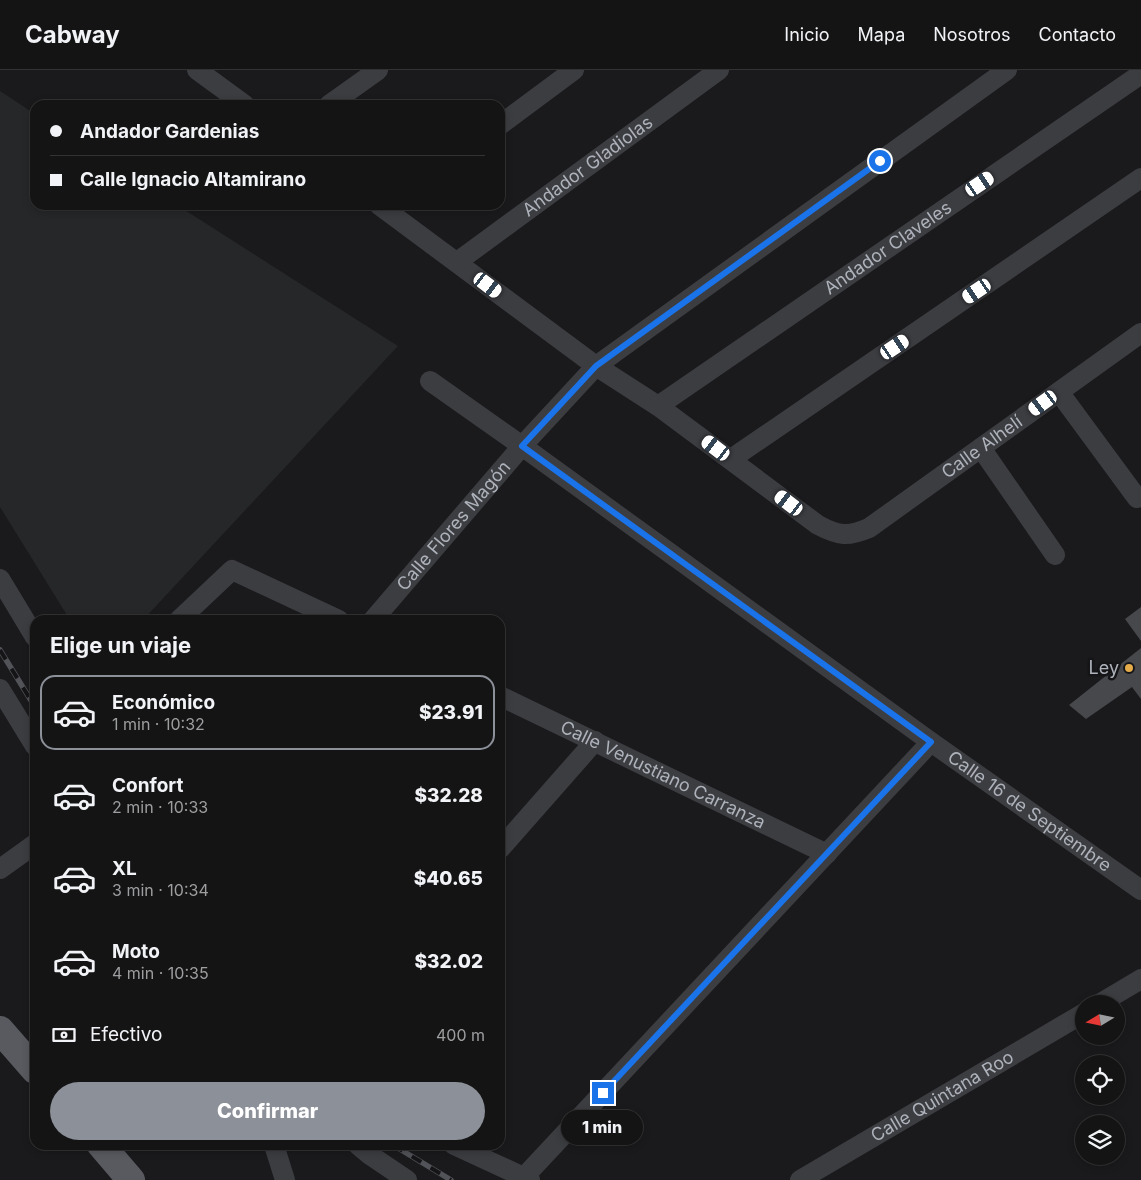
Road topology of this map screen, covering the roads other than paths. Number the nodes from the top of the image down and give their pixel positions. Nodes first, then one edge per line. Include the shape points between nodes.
1 (197, 70) edge
2 (378, 70) edge
3 (574, 70) edge
4 (718, 70) edge
5 (1007, 70) edge
6 (1141, 74) edge
7 (238, 100) edge
8 (336, 100) edge
9 (505, 121) edge
10 (1141, 178) edge
11 (390, 210) edge
12 (456, 262) junction
13 (1141, 332) edge
14 (596, 366) junction
15 (430, 381) dead end
16 (1059, 392) junction
17 (658, 406) junction
18 (522, 446) junction
19 (981, 448) junction
20 (730, 459) junction
21 (1137, 498) dead end
22 (1055, 555) dead end
23 (0, 579) edge
24 (184, 615) edge
25 (328, 615) edge
26 (377, 615) edge
27 (30, 629) edge
28 (0, 689) edge
29 (505, 698) edge
30 (30, 738) edge
31 (595, 741) junction
32 (931, 742) junction
33 (505, 843) edge
34 (30, 848) edge
35 (826, 854) junction
36 (0, 869) edge
37 (1141, 890) edge
38 (1141, 979) edge
39 (1114, 995) edge
40 (1075, 1017) edge
41 (0, 1030) edge
42 (30, 1064) edge
43 (105, 1150) edge
44 (276, 1150) edge
45 (363, 1150) edge
46 (465, 1150) edge
47 (527, 1179) edge
48 (131, 1180) edge
49 (285, 1180) edge
50 (407, 1180) edge
51 (800, 1180) edge

1 - 7 street
2 - 8 street
3 - 9 street
4 - 12 street, Andador Gladiolas
5 - 14 street, Calle Flores Magón
6 - 17 street, Andador Claveles
10 - 20 street
11 - 12 street
12 - 14 street
13 - 16 street, Calle Alhelí
14 - 17 street
14 - 18 street, Calle Flores Magón
15 - 18 street, Calle 16 de Septiembre
16 - 19 street, Calle Alhelí
16 - 21 street
17 - 20 street
18 - 26 street, Calle Flores Magón
18 - 32 street, Calle 16 de Septiembre
19 - 20 street, Calle Alhelí via 869,528 844,536 818,525
19 - 22 street
23 - 27 street
24 - 25 street via 232,570
28 - 30 street
29 - 31 street, Calle Venustiano Carranza
31 - 33 street
31 - 35 street, Calle Venustiano Carranza
32 - 35 street
32 - 37 street, Calle 16 de Septiembre
34 - 36 street
35 - 47 street
38 - 39 street
40 - 51 street, Calle Quintana Roo
41 - 42 main road
43 - 48 main road
44 - 49 street
45 - 50 street
46 - 47 street

